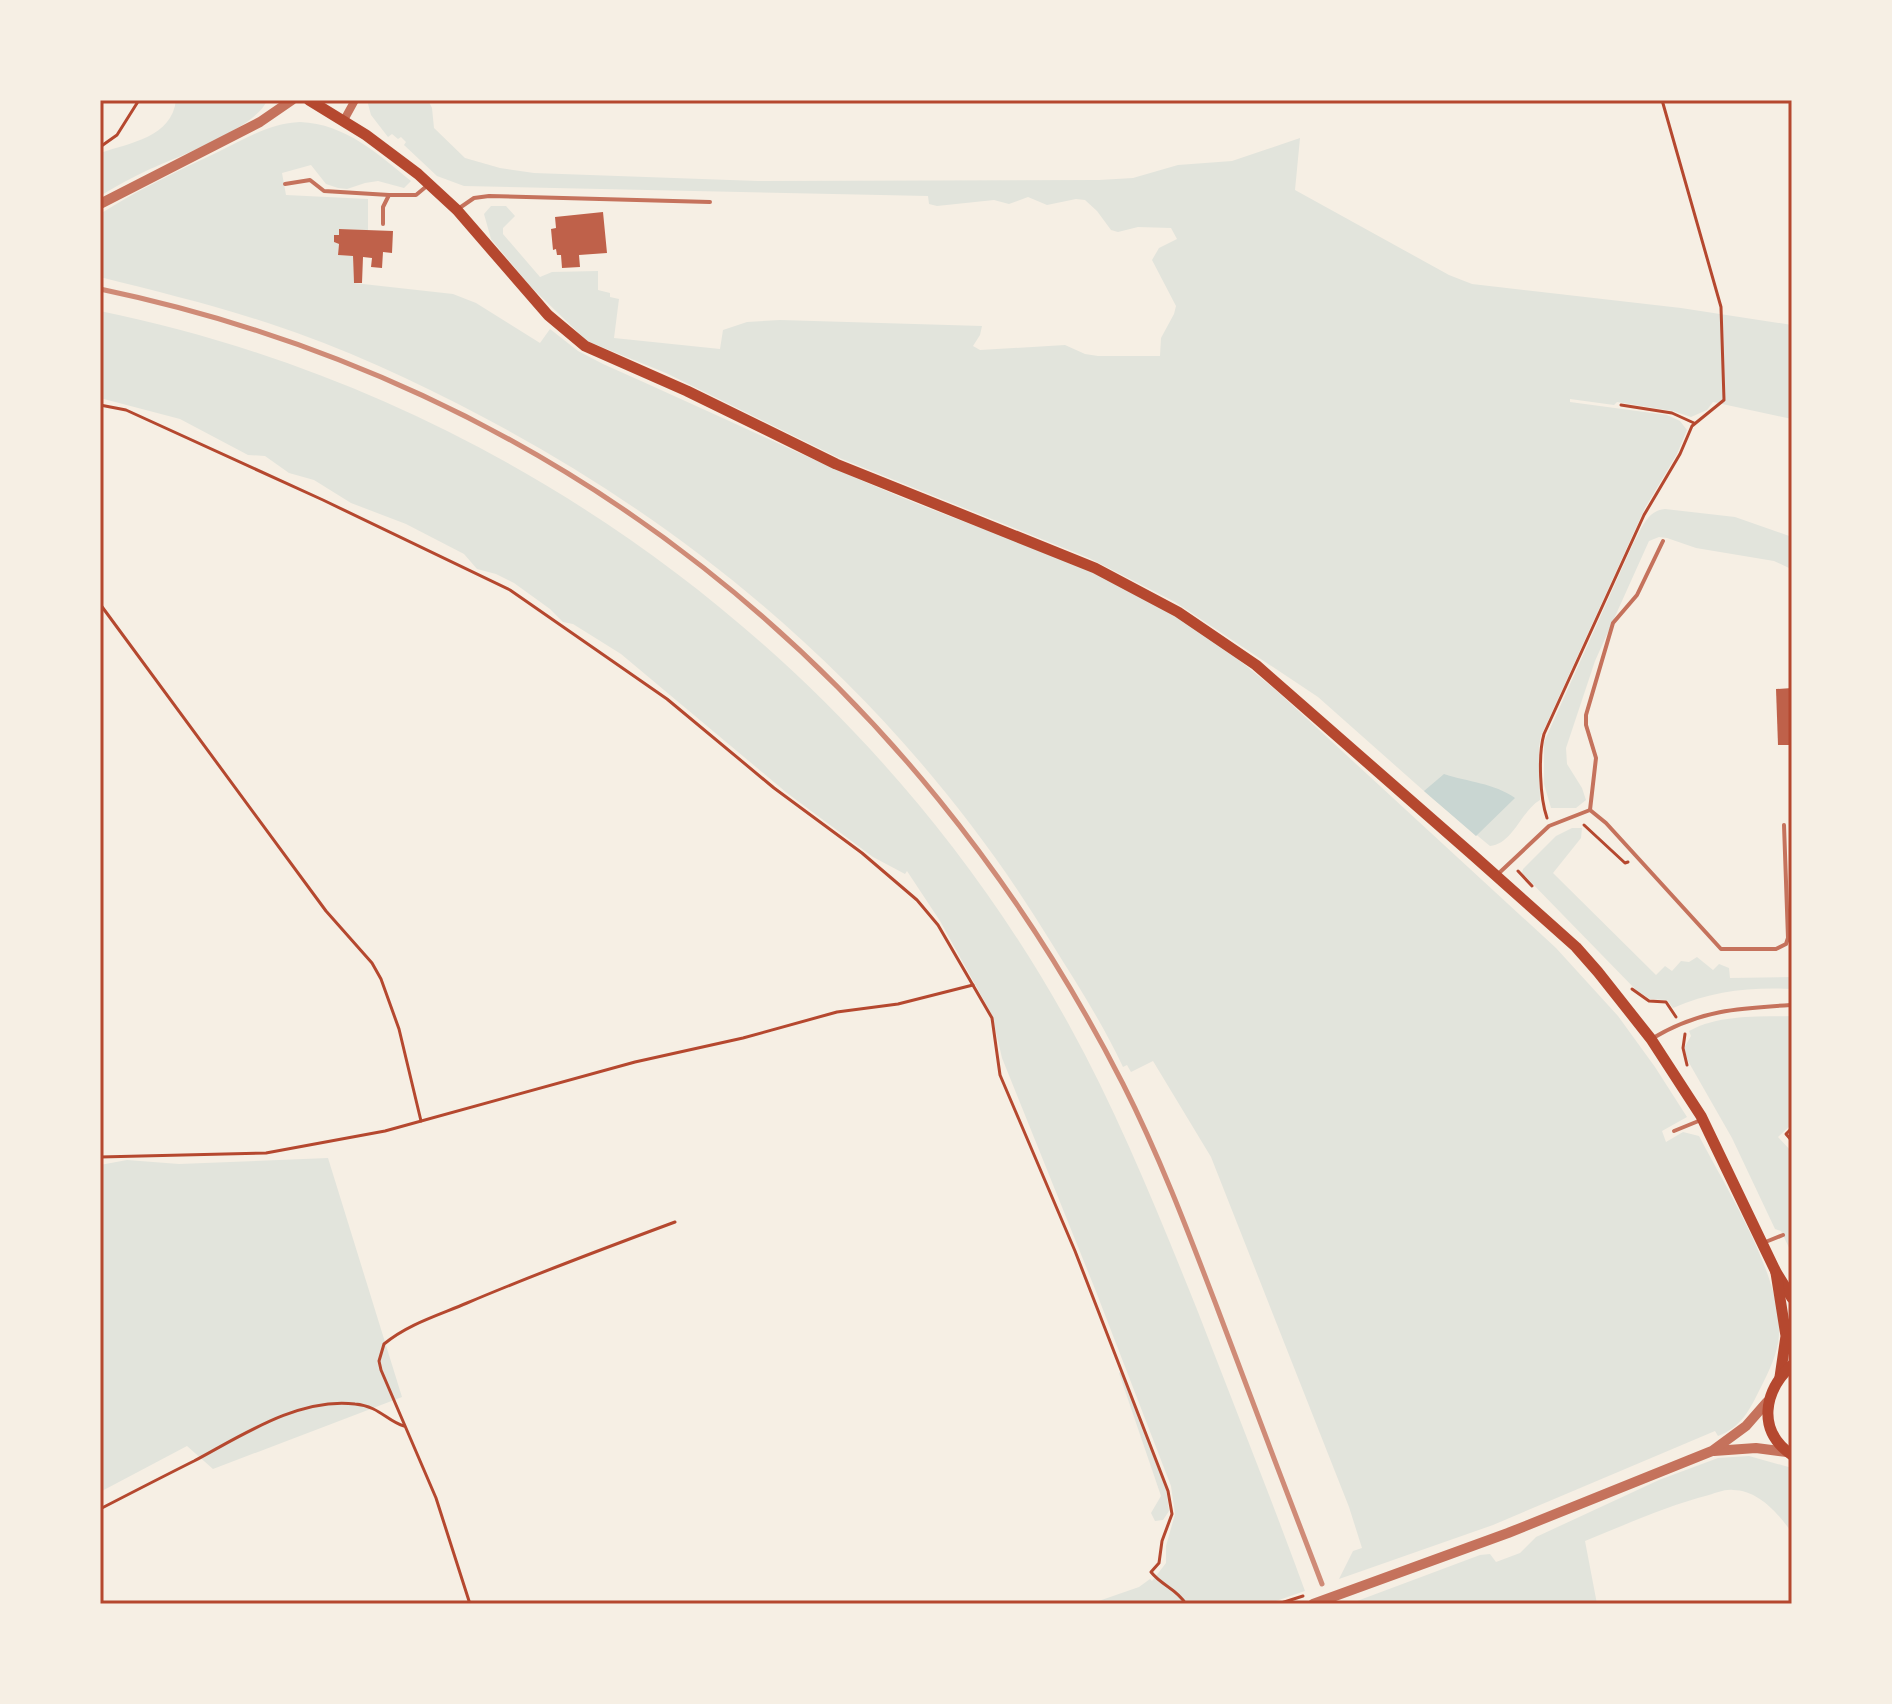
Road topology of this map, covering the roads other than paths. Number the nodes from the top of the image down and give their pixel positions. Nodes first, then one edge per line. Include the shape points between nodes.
1 (292, 100) edge
2 (309, 100) edge
3 (355, 100) edge
4 (344, 120) junction
5 (285, 184) dead end
6 (429, 184) junction
7 (389, 195) junction
8 (710, 202) dead end
9 (100, 204) edge
10 (457, 210) junction
11 (383, 224) dead end
12 (1663, 541) dead end
13 (1590, 810) junction
14 (1784, 825) dead end
15 (1496, 875) junction
16 (1789, 945) edge
17 (1792, 1005) edge
18 (1651, 1039) junction
19 (1703, 1119) junction
20 (1674, 1131) dead end
21 (1783, 1235) dead end
22 (1763, 1243) junction
23 (1776, 1272) junction
24 (1792, 1298) edge
25 (1792, 1365) edge
26 (1780, 1377) junction
27 (1767, 1402) junction
28 (1712, 1451) junction
29 (1789, 1453) edge
30 (1313, 1604) edge

1 - 9 street via 260,122
2 - 4 main road
3 - 4 street
4 - 6 main road
5 - 7 lane via 310,180 324,191
6 - 7 lane via 415,195
6 - 10 main road
7 - 11 lane
8 - 10 lane via 489,196 474,198
10 - 15 main road via 508,271 589,349 836,464 1095,568 1178,612 1256,665
12 - 13 lane via 1637,595 1613,623 1586,715 1596,758
13 - 15 lane via 1551,824
13 - 16 lane via 1721,949
14 - 16 lane
15 - 18 main road via 1576,947
17 - 18 lane via 1720,1011 1679,1023
18 - 19 main road
19 - 20 lane
19 - 22 main road
21 - 22 lane
22 - 23 main road
23 - 24 main road
23 - 26 main road via 1786,1336
25 - 26 main road
26 - 27 main road
27 - 28 street via 1750,1423
27 - 29 main road via 1774,1434
28 - 29 street via 1756,1448
28 - 30 street

